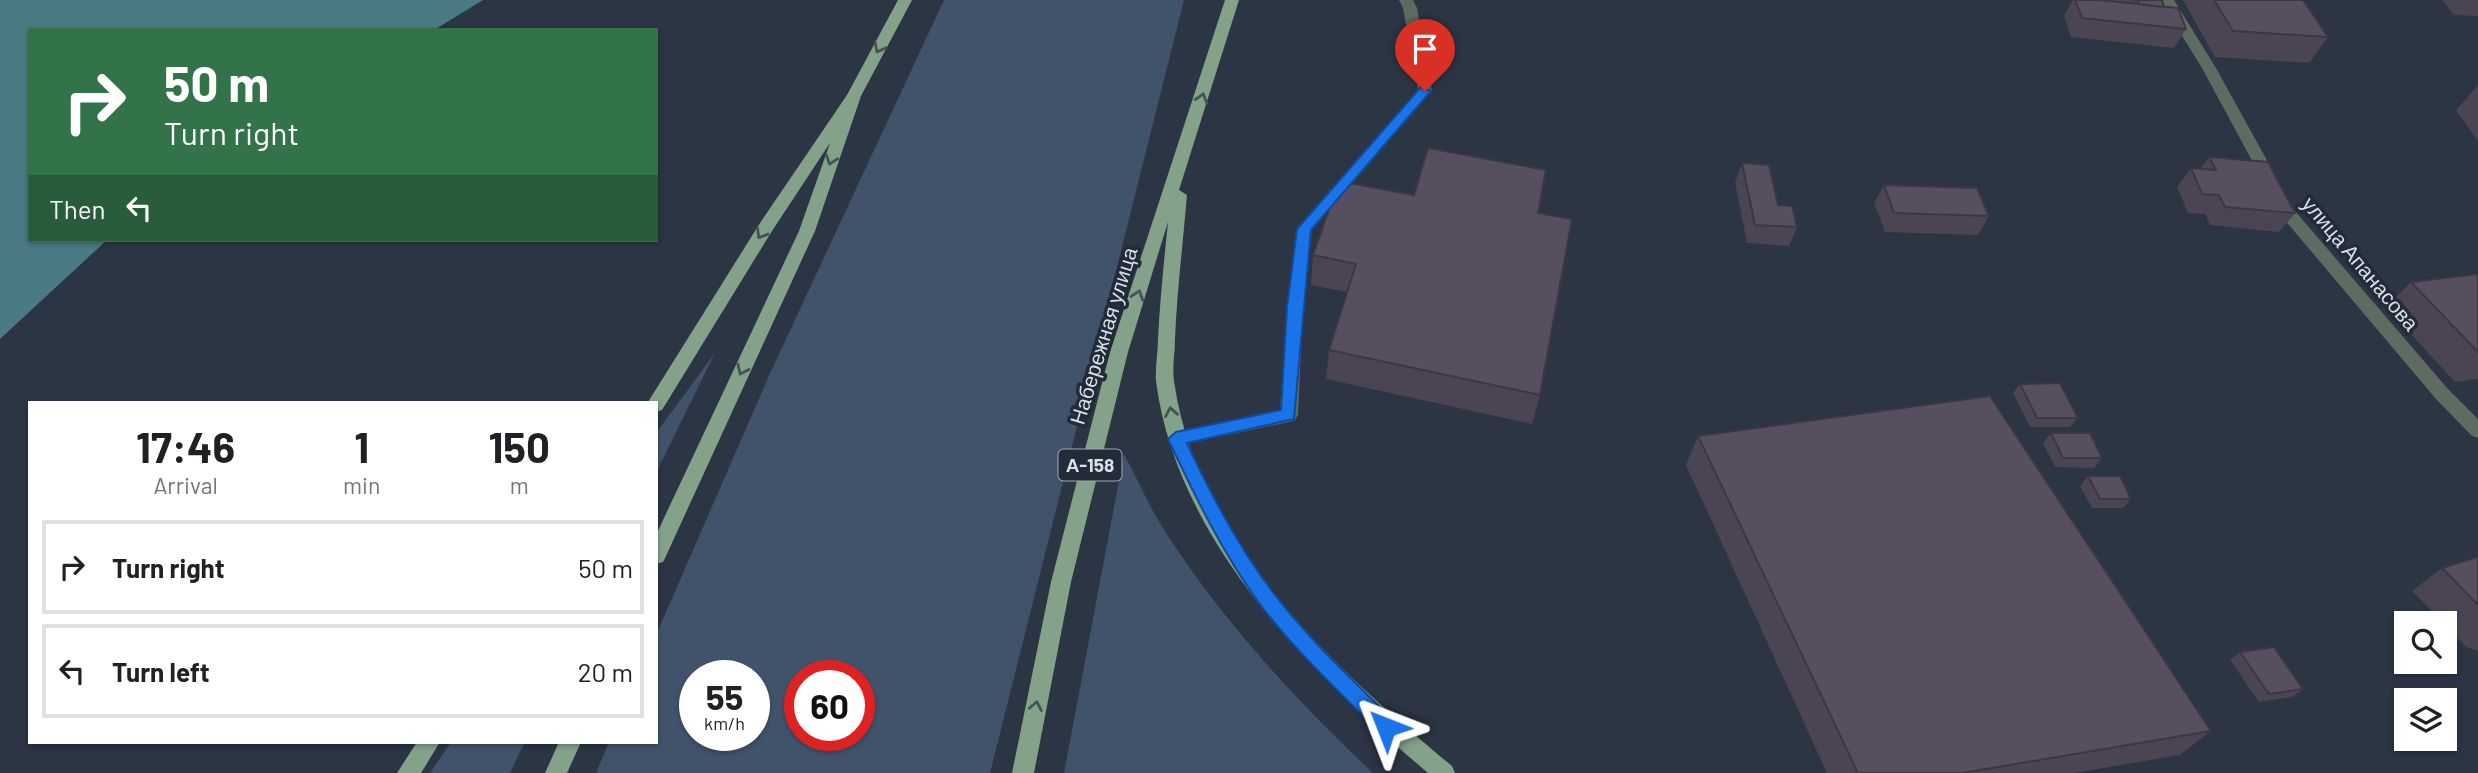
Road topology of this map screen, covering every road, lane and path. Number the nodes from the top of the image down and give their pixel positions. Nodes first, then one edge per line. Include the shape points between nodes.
1 (905, 0) edge
2 (1219, 0) edge
3 (1232, 0) edge
4 (1406, 0) edge
5 (2167, 0) edge
6 (1224, 27) junction
7 (854, 96) junction
8 (1182, 164) junction
9 (658, 402) edge
10 (2478, 431) edge
11 (1176, 439) junction
12 (658, 552) edge
13 (428, 744) edge
14 (569, 744) edge
15 (408, 773) edge
16 (556, 773) edge
17 (1023, 773) edge
18 (1444, 773) edge

1 -> 7 main road
2 - 6 main road
3 - 6 main road, Набережная улица / А-158
4 - 11 street via 1425,91 1304,229 1289,415
5 - 10 street, улица Апанасова via 2289,215
8 -> 6 main road, Набережная улица / А-158
7 -> 9 main road
7 -> 12 main road via 807,230
11 -> 8 main road via 1165,379
17 -> 8 main road, Набережная улица / А-158 via 1061,582 1115,365
11 - 18 main road via 1214,517 1266,598 1386,727
13 - 15 main road
14 - 16 main road

